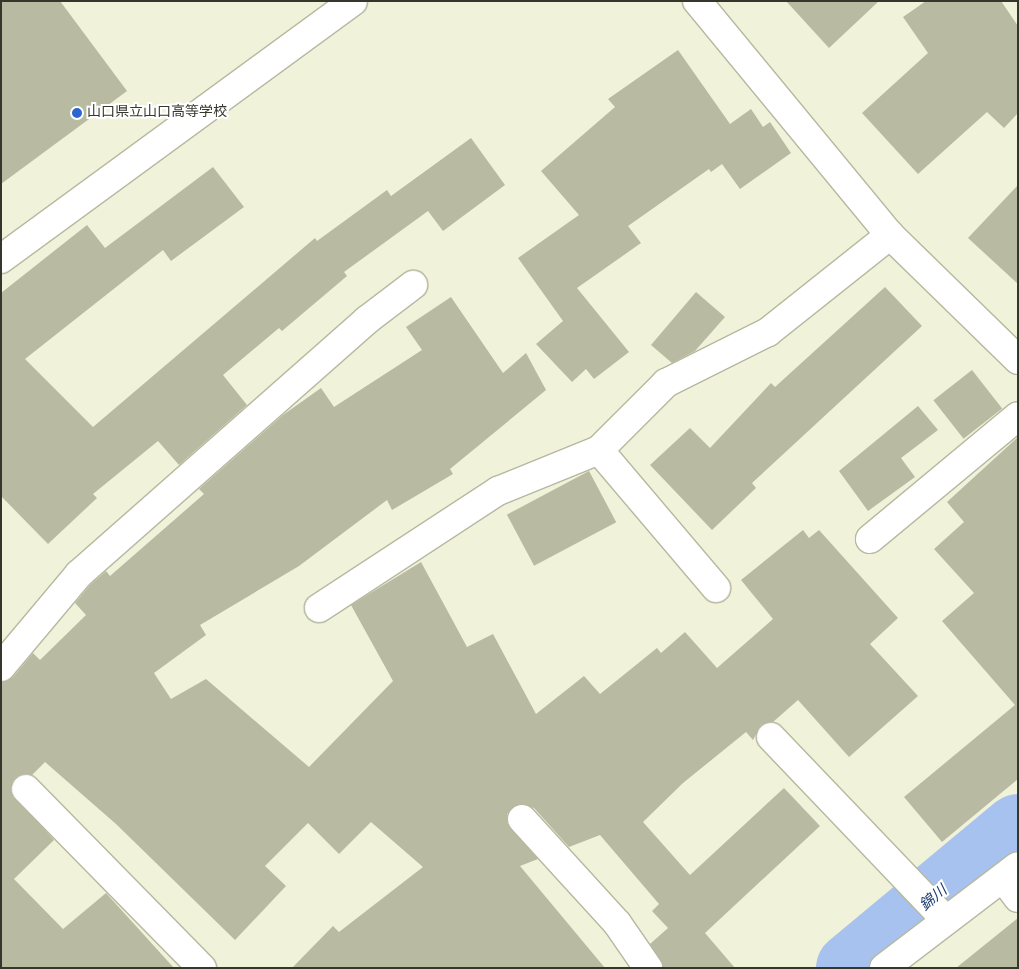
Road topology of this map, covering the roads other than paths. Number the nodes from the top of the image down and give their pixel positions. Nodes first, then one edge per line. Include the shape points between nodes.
1 (353, 1) edge
2 (697, 1) edge
3 (890, 235) junction
4 (1, 259) edge
5 (413, 285) dead end
6 (1018, 360) edge
7 (1018, 416) edge
8 (599, 450) junction
9 (870, 539) dead end
10 (716, 588) dead end
11 (320, 608) dead end
12 (1, 668) edge
13 (771, 737) dead end
14 (26, 789) dead end
15 (522, 818) dead end
16 (1013, 881) edge
17 (946, 920) junction
18 (202, 968) edge
19 (648, 968) edge
20 (884, 968) edge

1 - 4 street
2 - 3 street
3 - 6 street
3 - 8 street via 768,332 666,383
5 - 12 street via 367,320 79,574
7 - 9 street
8 - 10 street
8 - 11 street via 498,491
13 - 17 street
14 - 18 street
15 - 19 street via 616,923
16 - 17 street
17 - 20 street

